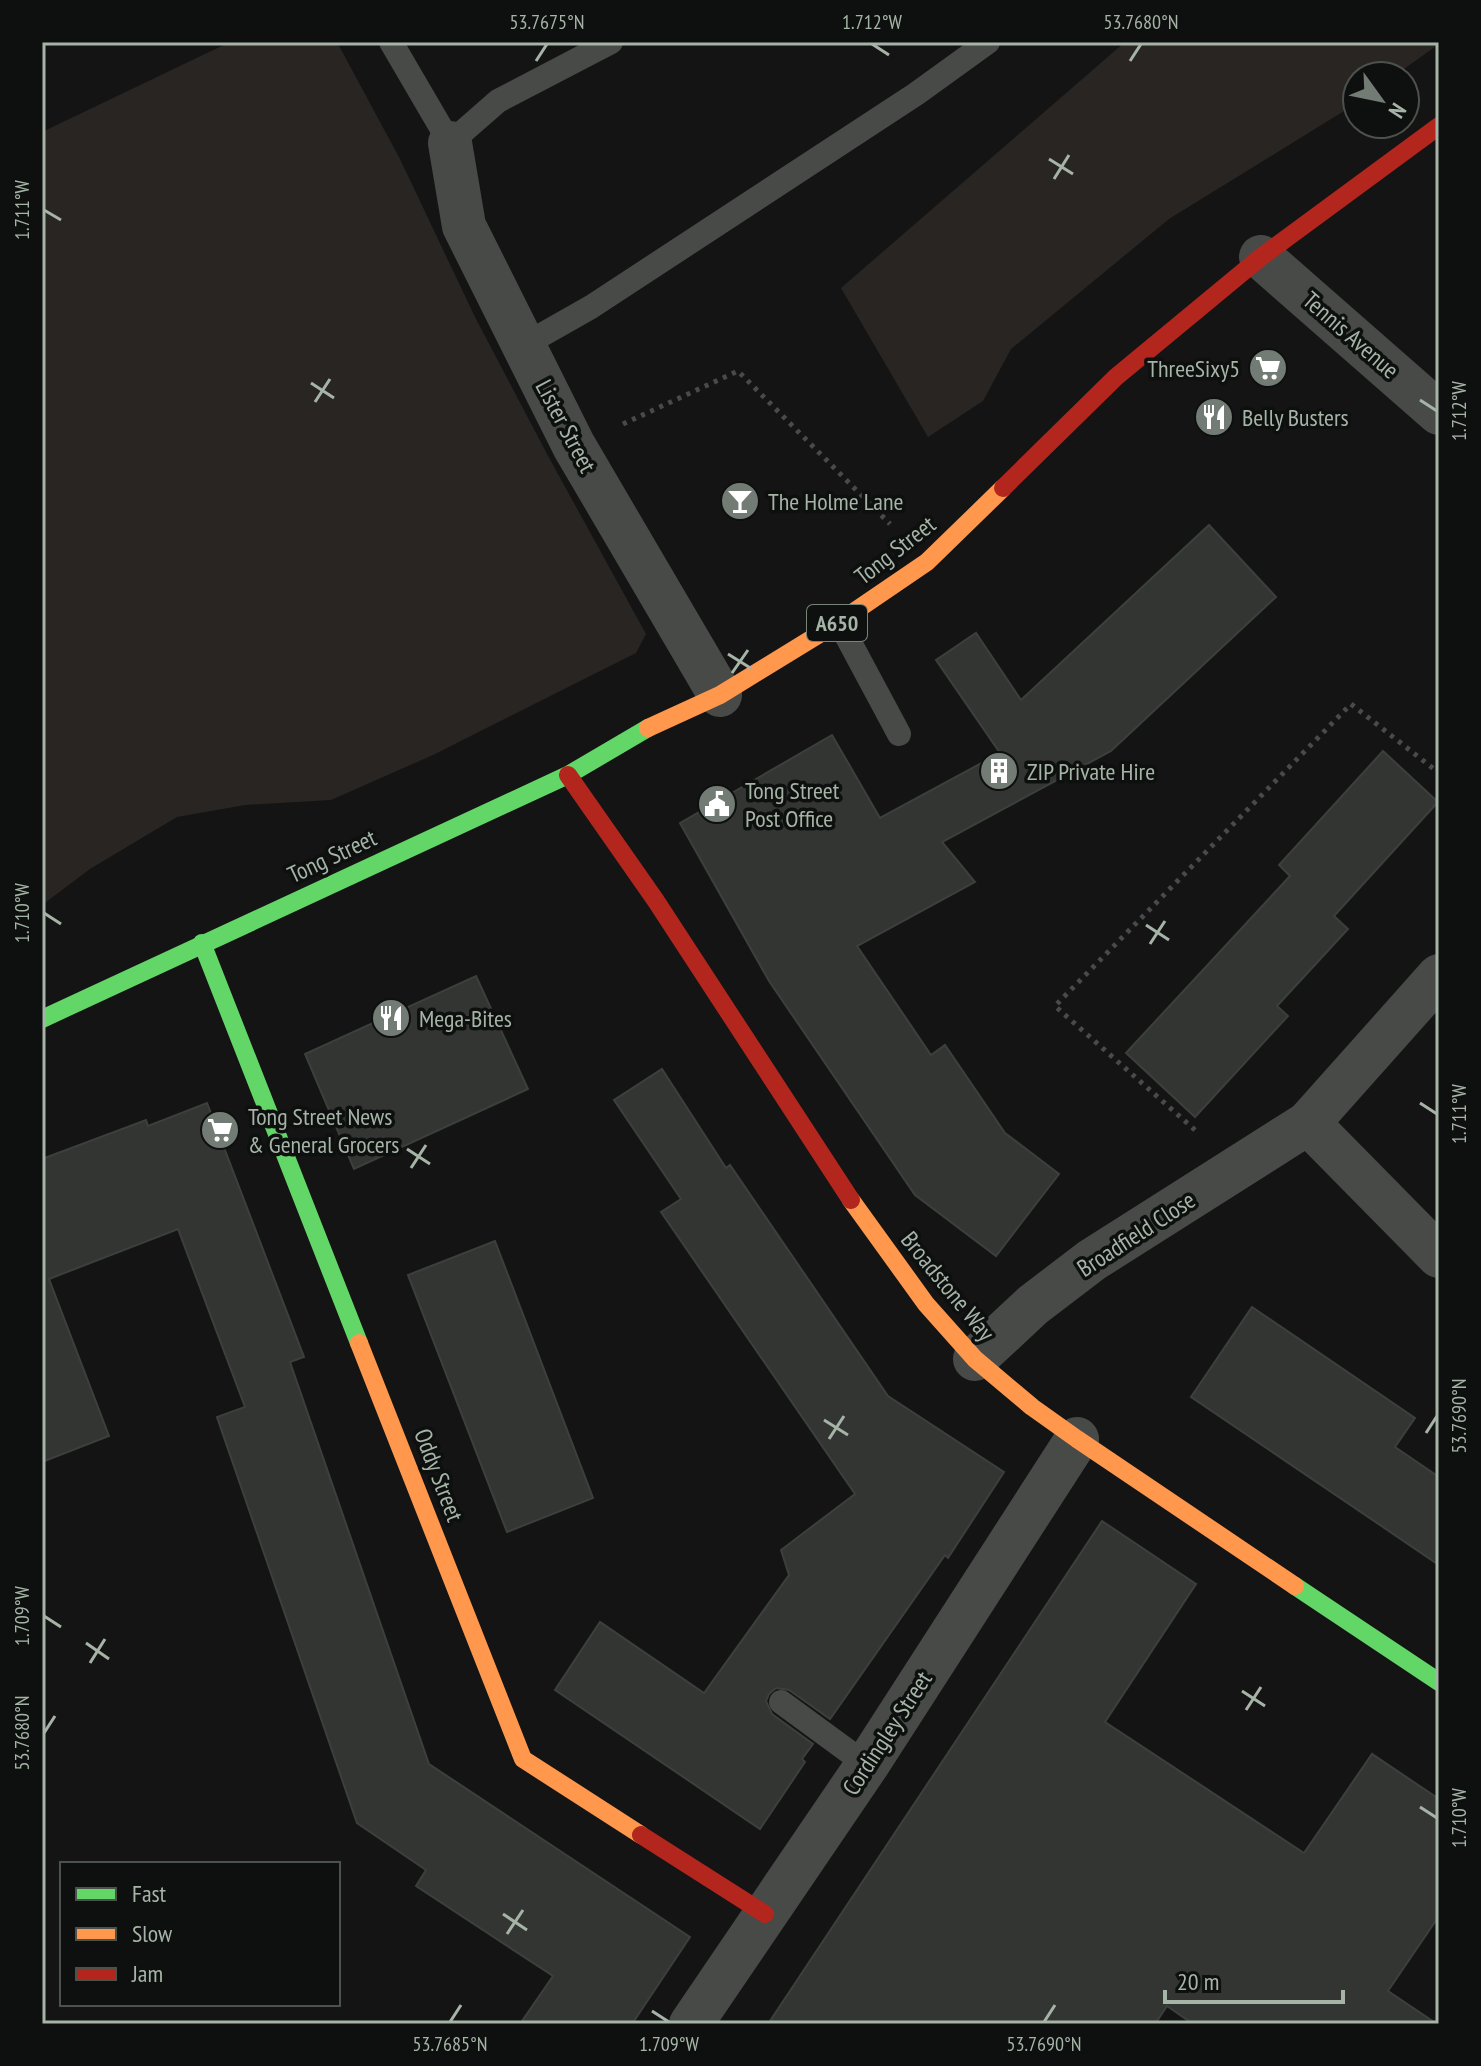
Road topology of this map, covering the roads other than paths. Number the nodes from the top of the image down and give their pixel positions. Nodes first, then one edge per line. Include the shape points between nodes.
1 (391, 42) edge
2 (611, 42) edge
3 (988, 42) edge
4 (1439, 126) edge
5 (450, 143) junction
6 (1261, 257) junction
7 (524, 345) junction
8 (1435, 402) edge
9 (839, 622) junction
10 (720, 695) junction
11 (899, 734) dead end
12 (568, 775) junction
13 (202, 943) junction
14 (1439, 976) edge
15 (42, 1019) edge
16 (1308, 1123) junction
17 (1439, 1256) edge
18 (975, 1359) junction
19 (1077, 1439) junction
20 (1439, 1682) edge
21 (781, 1702) dead end
22 (867, 1765) junction
23 (765, 1914) junction
24 (691, 2024) edge

1 - 5 lane
2 - 5 lane via 498,101
3 - 7 lane via 591,307
4 - 6 main road, Tong Street / A650
5 - 7 street, Lister Street via 464,226
6 - 8 street, Tennis Avenue
6 - 9 main road, Tong Street / A650 via 1116,377 927,562
7 - 10 street, Lister Street via 574,446
9 - 10 main road, Tong Street / A650
9 - 11 lane
10 - 12 main road, Tong Street / A650 via 656,724
12 - 13 main road, Tong Street / A650
12 - 18 main road, Broadstone Way via 863,1218 926,1304
13 - 15 main road, Tong Street / A650
13 - 23 main road, Oddy Street via 523,1759
14 - 16 street, Broadfield Close
16 - 17 street
16 - 18 street, Broadfield Close via 1092,1260
18 - 19 main road, Broadstone Way
19 - 20 main road, Broadstone Way
19 - 22 street, Cordingley Street
21 - 22 lane
22 - 23 street, Cordingley Street
23 - 24 street, Cordingley Street

